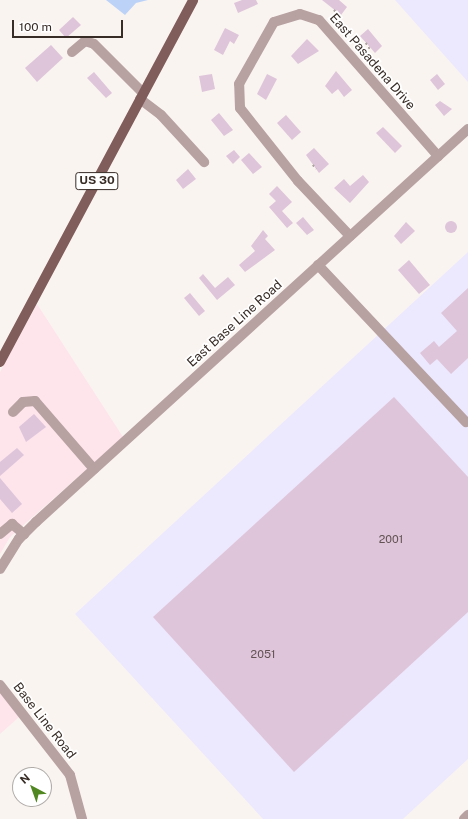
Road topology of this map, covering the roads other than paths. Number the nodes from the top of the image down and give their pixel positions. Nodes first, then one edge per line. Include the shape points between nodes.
1 (193, 0) edge
2 (72, 52) dead end
3 (142, 96) junction
4 (468, 129) edge
5 (438, 156) junction
6 (204, 162) dead end
7 (350, 236) junction
8 (318, 266) junction
9 (0, 362) edge
10 (12, 412) dead end
11 (466, 422) dead end
12 (94, 469) junction
13 (0, 534) edge
14 (21, 536) junction
15 (0, 569) edge
16 (0, 685) edge
17 (468, 815) edge
18 (82, 819) edge
19 (464, 819) edge

1 - 3 main road, US 30
2 - 3 street via 85,41 94,44
3 - 6 street
3 - 9 main road, US 30
4 - 5 street, East Base Line Road
5 - 7 street, East Base Line Road
5 - 7 street, East Pasadena Drive via 319,20 300,14 274,22 239,84 240,108 298,181
7 - 8 street, East Base Line Road
8 - 11 street
8 - 12 street, East Base Line Road
10 - 12 street via 27,399 35,401
12 - 14 street, East Base Line Road
13 - 14 street via 12,524
14 - 15 street
16 - 18 street, Base Line Road via 70,775
17 - 19 street

